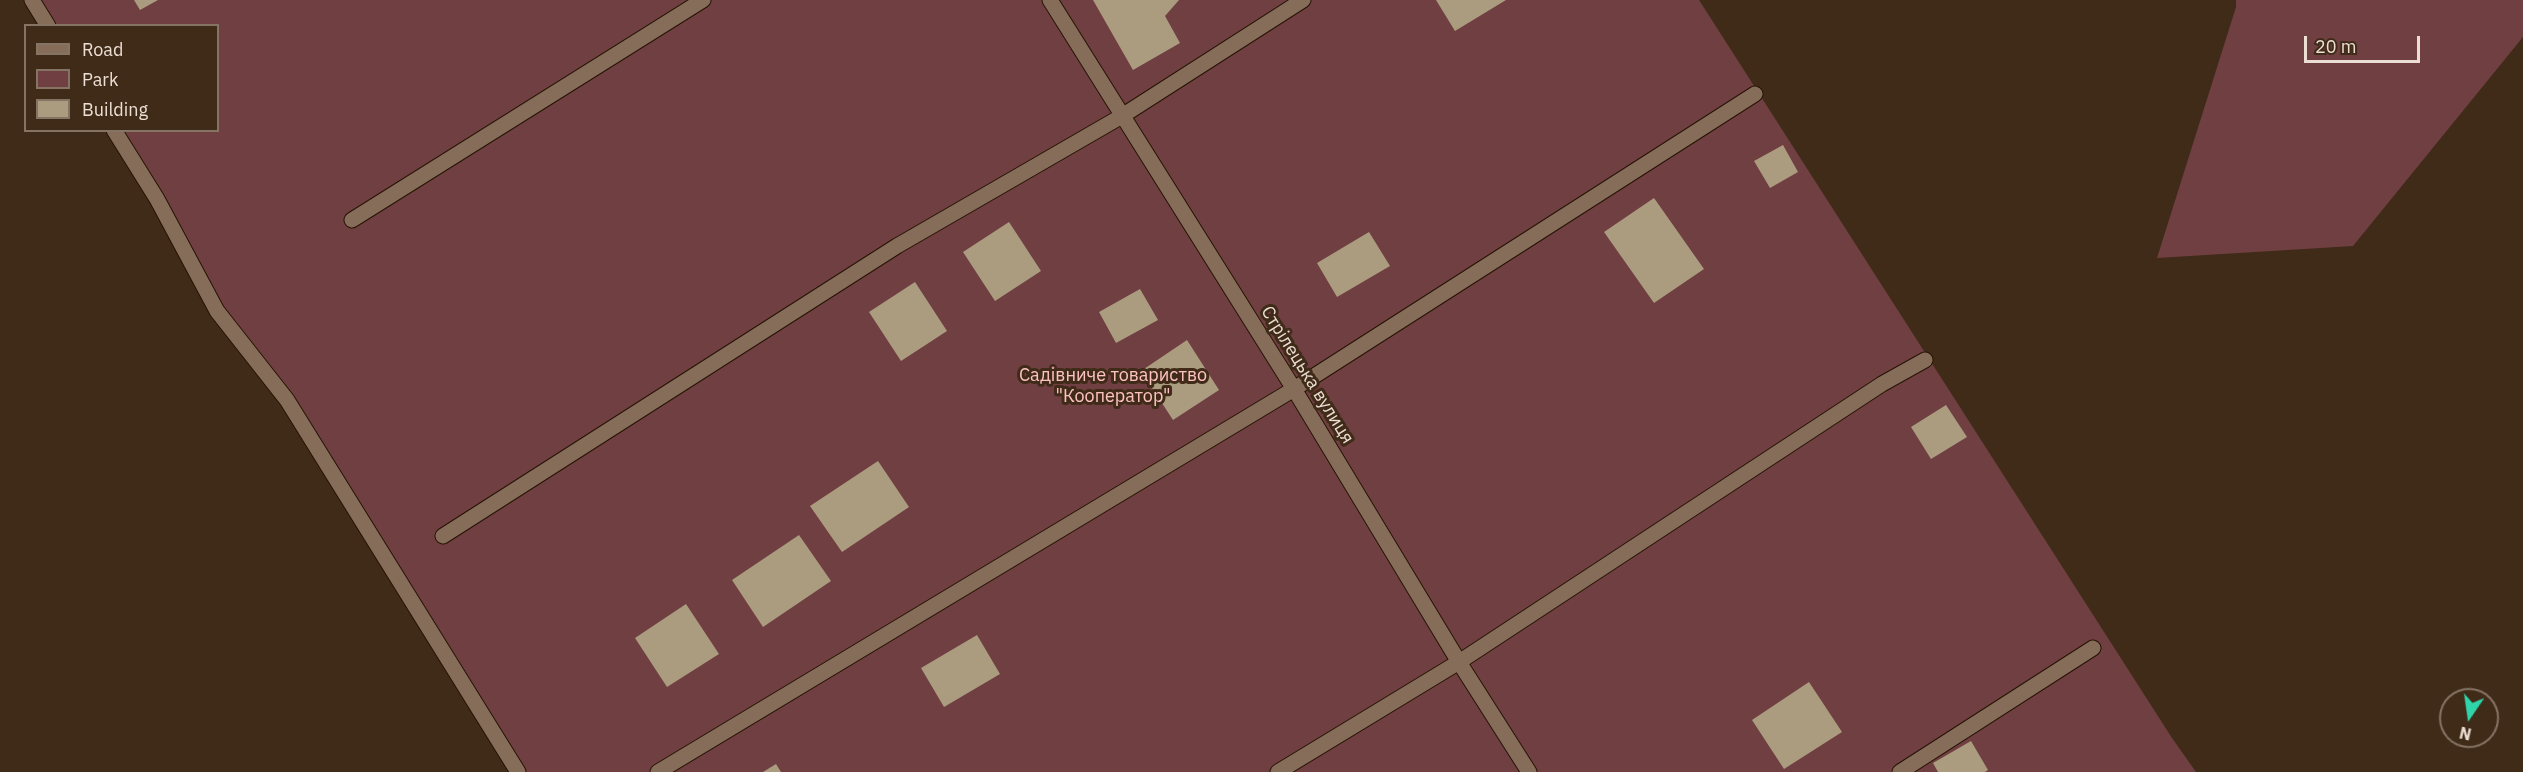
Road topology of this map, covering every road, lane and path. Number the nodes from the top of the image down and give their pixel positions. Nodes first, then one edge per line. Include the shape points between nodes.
1 (32, 0) edge
2 (703, 0) edge
3 (1050, 0) edge
4 (1303, 0) edge
5 (47, 24) edge
6 (1755, 94) dead end
7 (1122, 116) junction
8 (115, 132) edge
9 (352, 220) dead end
10 (1925, 360) dead end
11 (1294, 389) junction
12 (443, 536) dead end
13 (2093, 648) dead end
14 (1459, 662) junction
15 (518, 772) edge
16 (658, 772) edge
17 (1278, 772) edge
18 (1529, 772) edge
19 (1900, 772) edge

1 - 5 street
2 - 9 street
3 - 7 street, Стрілецька вулиця
4 - 7 street
6 - 11 street
7 - 11 street, Стрілецька вулиця
7 - 12 street via 897,246
8 - 15 street via 157,199 217,311 287,400
10 - 14 street via 1882,384
11 - 14 street, Стрілецька вулиця
11 - 16 street
13 - 19 street
14 - 17 street
14 - 18 street, Стрілецька вулиця

